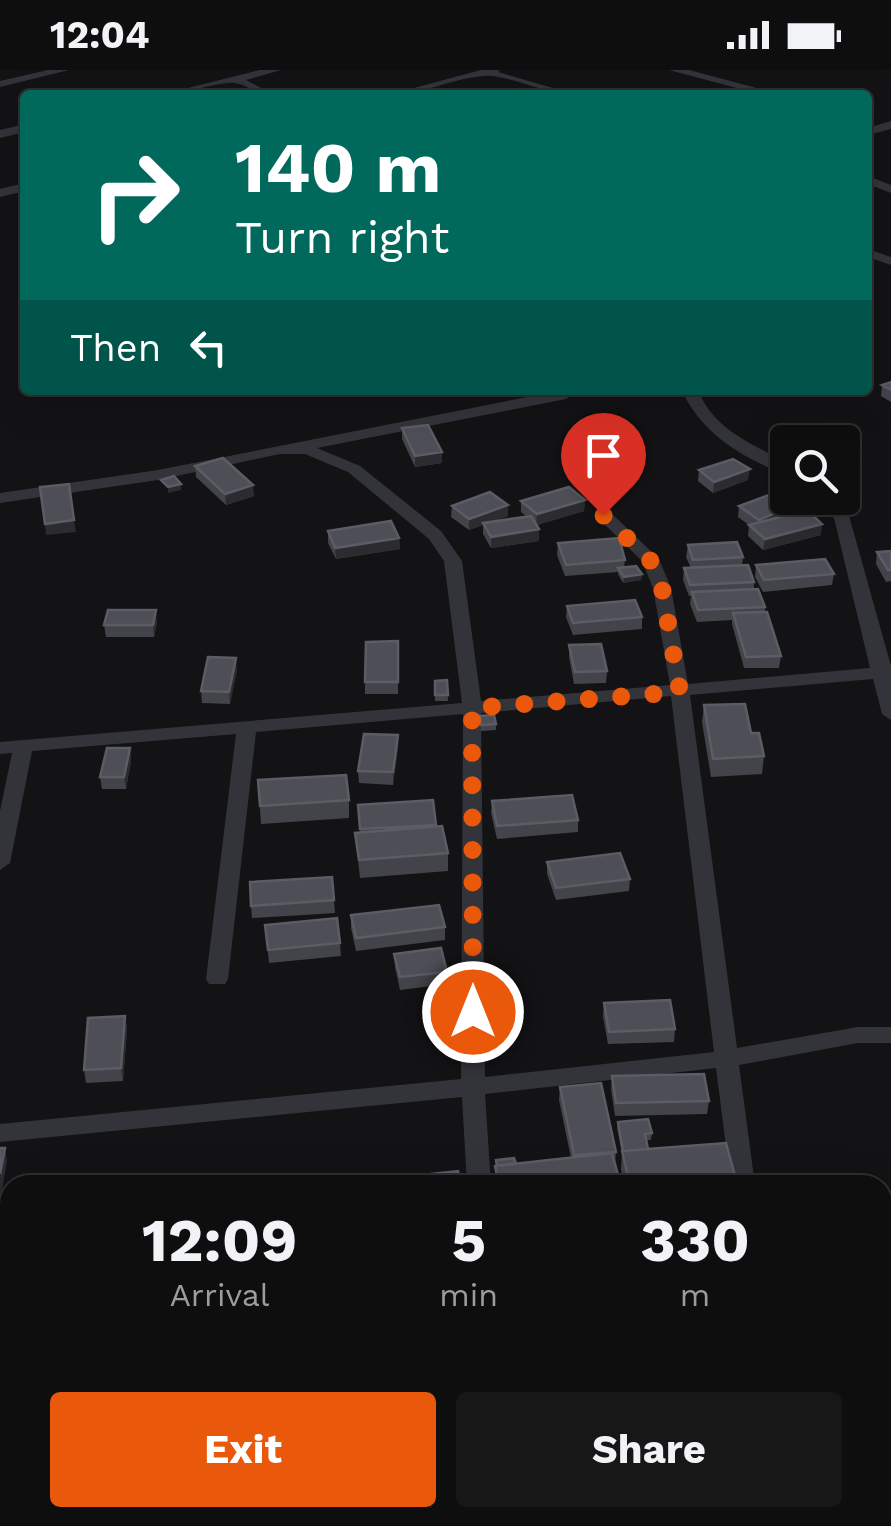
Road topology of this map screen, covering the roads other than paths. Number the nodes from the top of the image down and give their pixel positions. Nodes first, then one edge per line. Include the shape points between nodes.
1 (62, 70) edge
2 (274, 70) edge
3 (675, 70) edge
4 (490, 71) edge
5 (234, 79) junction
6 (0, 84) edge
7 (187, 90) edge
8 (258, 90) edge
9 (414, 90) edge
10 (553, 90) edge
11 (757, 90) edge
12 (561, 395) edge
13 (691, 395) edge
14 (289, 448) junction
15 (770, 460) edge
16 (0, 498) edge
17 (603, 515) dead end
18 (841, 515) edge
19 (885, 673) edge
20 (680, 692) junction
21 (472, 708) junction
22 (891, 714) edge
23 (248, 725) junction
24 (23, 746) junction
25 (0, 748) edge
26 (0, 863) edge
27 (217, 978) dead end
28 (891, 1035) edge
29 (724, 1060) junction
30 (473, 1087) junction
31 (0, 1132) edge
32 (478, 1175) edge
33 (741, 1175) edge

1 - 6 street
2 - 5 street
3 - 11 street
4 - 9 street
4 - 10 street
5 - 7 street
5 - 8 street
12 - 14 street
13 - 15 street via 711,426
14 - 16 street
14 - 21 street via 315,451 354,469 435,536 454,561
17 - 20 street via 650,560 662,588
18 - 19 street
19 - 20 street
19 - 22 street
20 - 21 street
20 - 29 street
21 - 23 street
21 - 30 street
23 - 24 street
23 - 27 street
24 - 25 street
24 - 26 street
28 - 29 street
29 - 30 street
29 - 33 street
30 - 31 street
30 - 32 street

